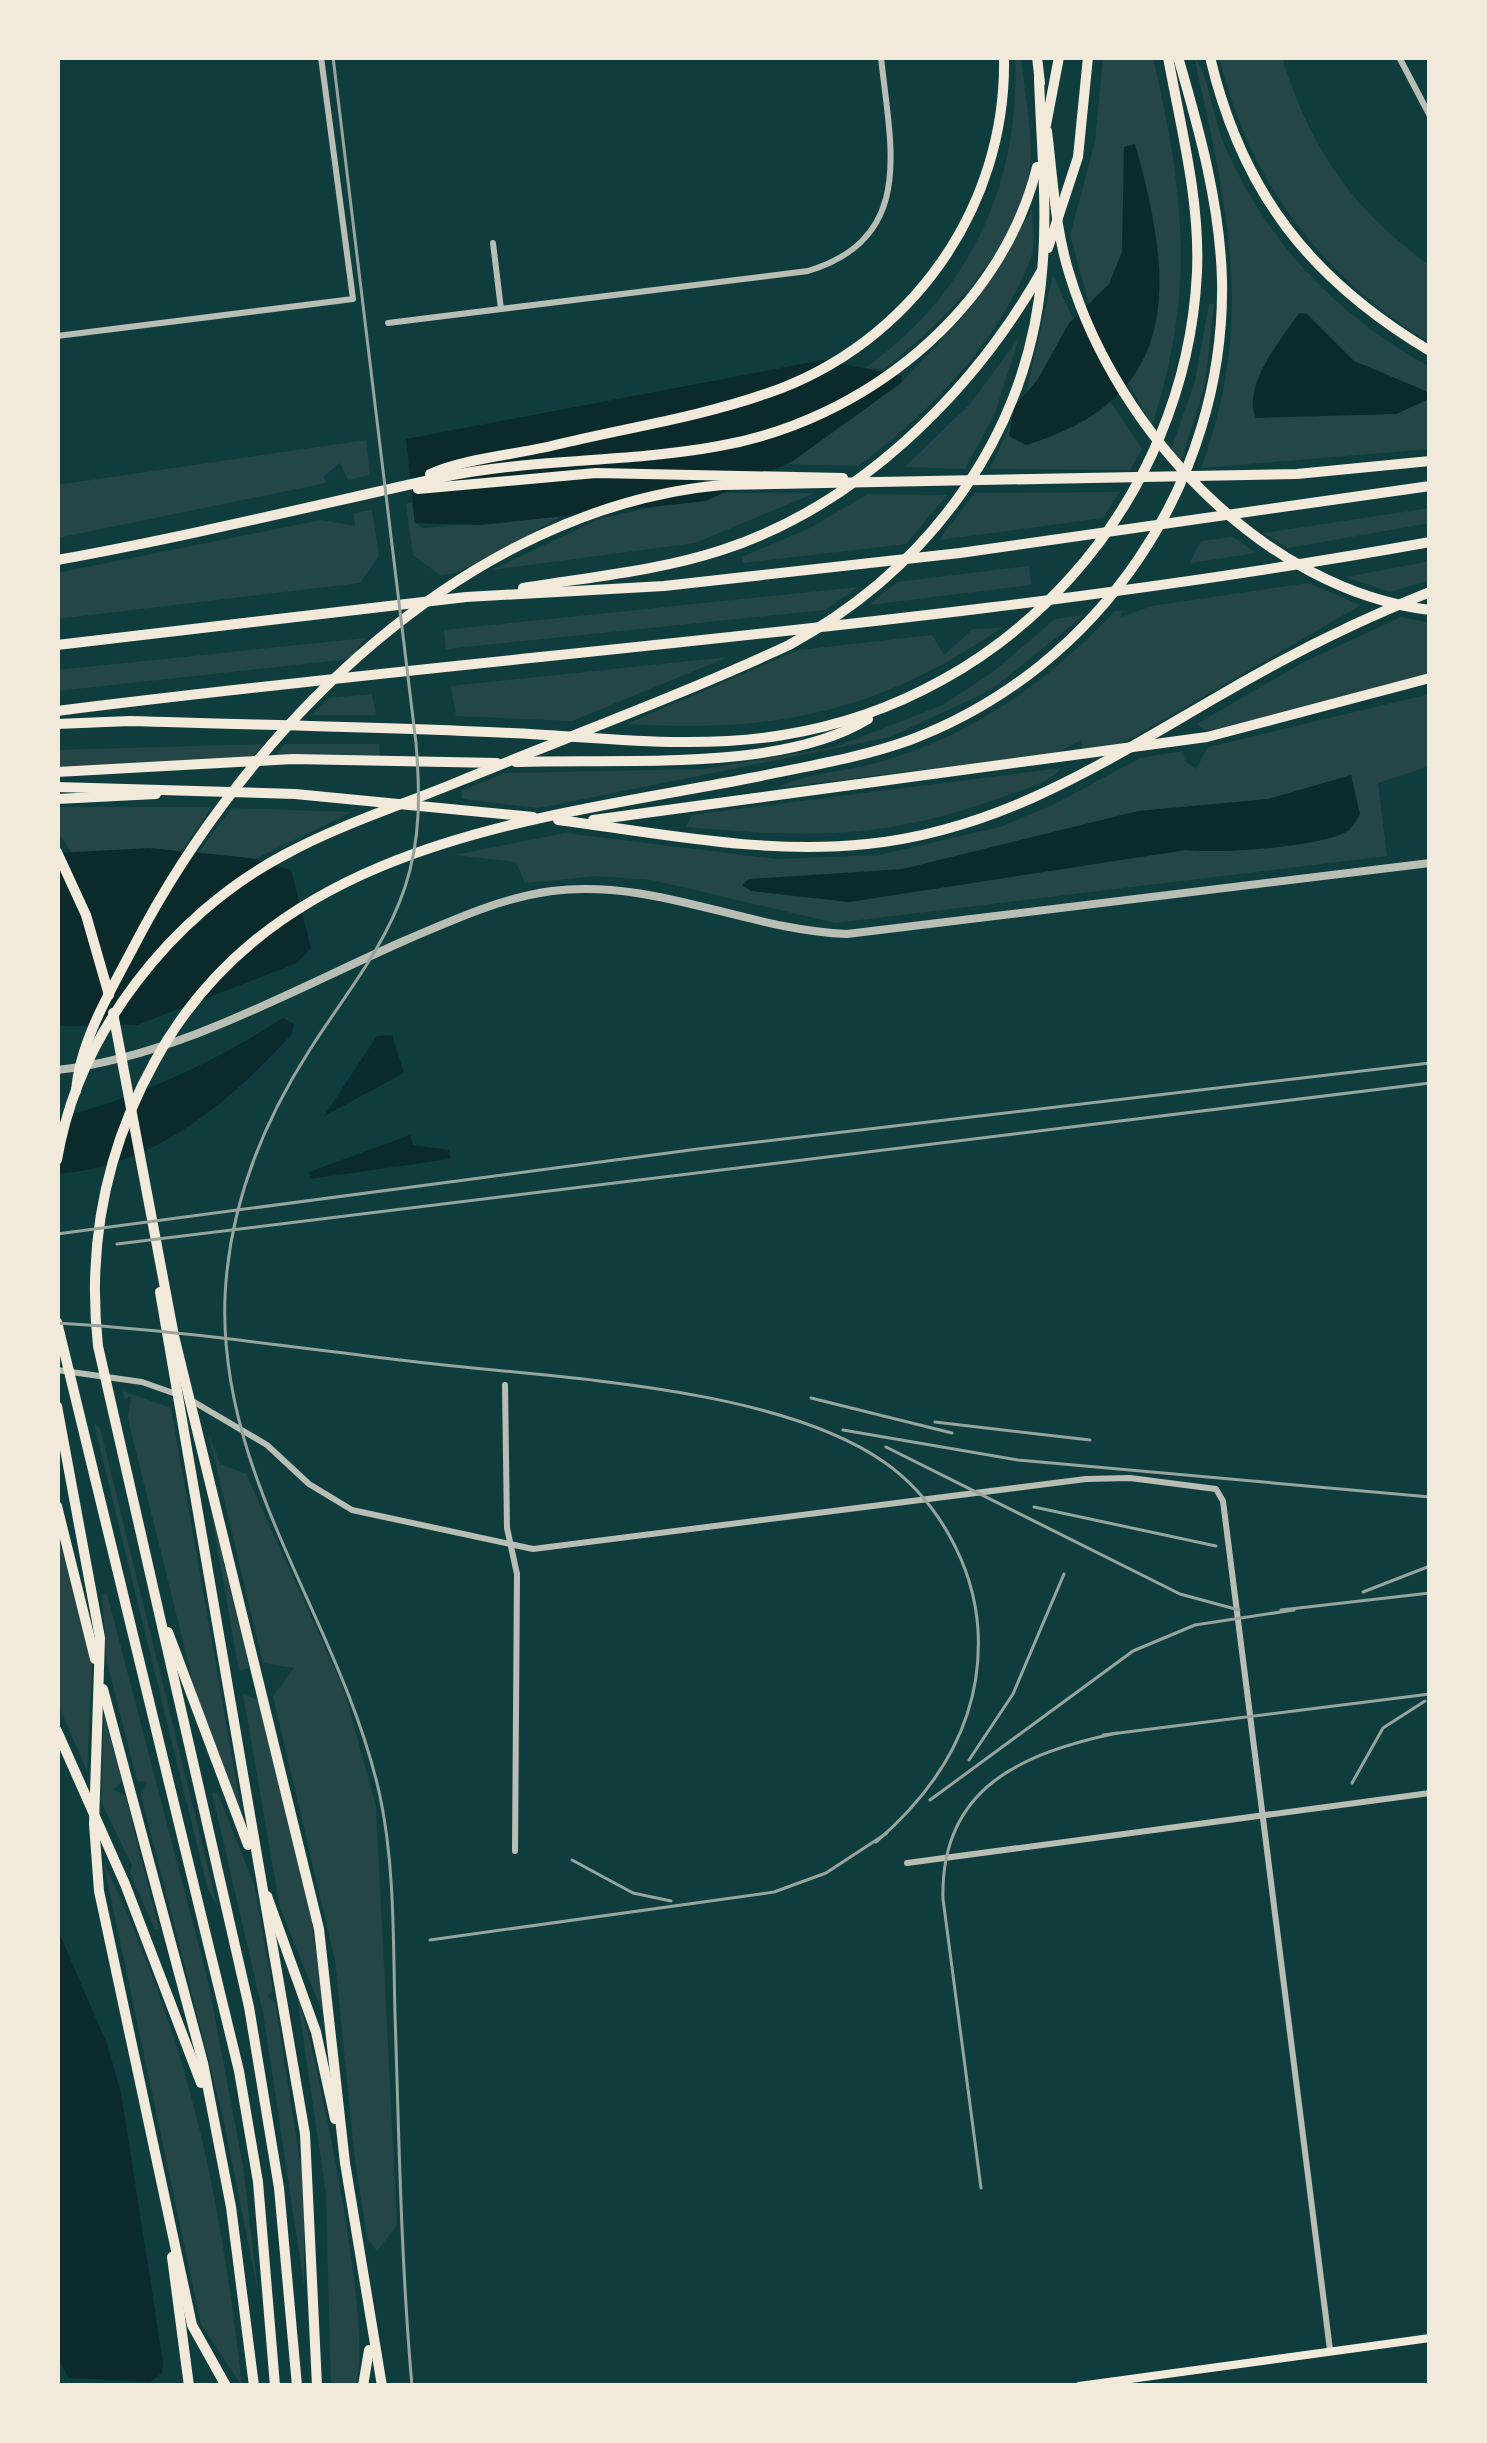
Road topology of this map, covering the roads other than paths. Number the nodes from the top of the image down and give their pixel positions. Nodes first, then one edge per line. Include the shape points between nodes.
1 (321, 57) edge
2 (881, 57) edge
3 (1004, 57) edge
4 (1037, 57) edge
5 (1059, 57) edge
6 (1088, 57) edge
7 (1168, 57) edge
8 (1178, 57) edge
9 (1210, 57) edge
10 (1399, 57) edge
11 (1039, 78) junction
12 (1430, 116) edge
13 (493, 243) dead end
14 (501, 309) junction
15 (388, 323) dead end
16 (57, 336) edge
17 (1430, 351) edge
18 (1430, 461) edge
19 (882, 481) junction
20 (1430, 487) edge
21 (388, 493) junction
22 (1430, 542) edge
23 (57, 560) edge
24 (1430, 592) edge
25 (466, 597) junction
26 (1430, 610) edge
27 (57, 645) edge
28 (1430, 678) edge
29 (889, 706) junction
30 (57, 711) edge
31 (57, 724) edge
32 (57, 772) edge
33 (57, 787) edge
34 (209, 790) junction
35 (57, 799) edge
36 (477, 834) junction
37 (57, 852) edge
38 (1430, 863) edge
39 (57, 1070) edge
40 (76, 1091) junction
41 (57, 1160) edge
42 (152, 1209) junction
43 (57, 1322) edge
44 (57, 1370) edge
45 (505, 1385) dead end
46 (57, 1406) edge
47 (57, 1505) edge
48 (512, 1547) junction
49 (142, 1555) junction
50 (57, 1731) edge
51 (1430, 1793) edge
52 (1259, 1814) junction
53 (515, 1851) dead end
54 (907, 1863) dead end
55 (199, 2064) junction
56 (345, 2163) junction
57 (170, 2230) junction
58 (370, 2329) junction
59 (1430, 2338) edge
60 (1330, 2351) junction
61 (317, 2382) edge
62 (189, 2386) edge
63 (226, 2386) edge
64 (254, 2386) edge
65 (275, 2386) edge
66 (296, 2386) edge
67 (363, 2386) edge
68 (382, 2386) edge
69 (1079, 2386) edge

1 - 16 street via 353,299
2 - 14 street via 892,184 875,225 842,258 808,272
3 - 21 highway via 998,137 951,253 908,305 852,350 767,394 439,470
4 - 11 highway
5 - 21 highway via 1035,174 987,274 950,322 862,393 740,442 467,474
6 - 25 highway via 1078,157 1040,273 1005,330 903,443 770,532 722,550
7 - 29 highway via 1194,194 1197,272 1183,370 1156,447 1113,527 1060,591 984,656
8 - 36 highway via 1214,204 1221,323 1198,440 1148,547 1074,637 978,708 867,754
9 - 17 highway via 1238,150 1268,203 1343,292
10 - 12 street
11 - 26 highway via 1069,275 1139,419 1203,492 1276,549 1354,588
11 - 40 highway via 1044,253 1033,335 991,448 920,548 860,601 789,645 261,868 151,964
13 - 14 street
14 - 15 street
18 - 19 highway via 1297,474
19 - 21 highway via 614,473
19 - 40 highway via 722,485 614,506 490,562 401,625 271,748 183,862 115,982 78,1067
20 - 25 highway via 664,586
21 - 23 highway
22 - 30 highway via 961,613
24 - 34 highway via 1261,672 1056,791 925,835 767,846 454,808
25 - 27 highway
28 - 36 highway via 1207,737
29 - 31 highway via 747,740
29 - 32 highway via 847,732 731,757
33 - 34 highway
34 - 35 highway
36 - 49 highway via 369,868 289,912 207,986 158,1055 111,1161 95,1253 96,1334
37 - 42 highway via 101,964
38 - 39 street via 847,934 609,887 549,891 462,916 149,1051
40 - 41 highway
42 - 56 highway via 183,1376 326,1968
42 - 61 highway via 173,1382 295,2077 309,2180
43 - 65 highway via 239,2071 258,2182
44 - 48 street via 142,1382 203,1405 352,1510
45 - 48 street
46 - 57 highway via 100,1639 97,1876
47 - 55 highway
48 - 52 street via 1086,1480 1216,1489
48 - 53 street
49 - 56 highway via 316,2032
49 - 66 highway via 249,2007 279,2188
50 - 55 highway
51 - 52 street
52 - 54 street
52 - 60 street
55 - 64 highway via 232,2207
56 - 58 highway
57 - 62 highway
57 - 63 highway via 192,2324
58 - 67 highway
58 - 68 highway
59 - 60 main road
60 - 69 main road

